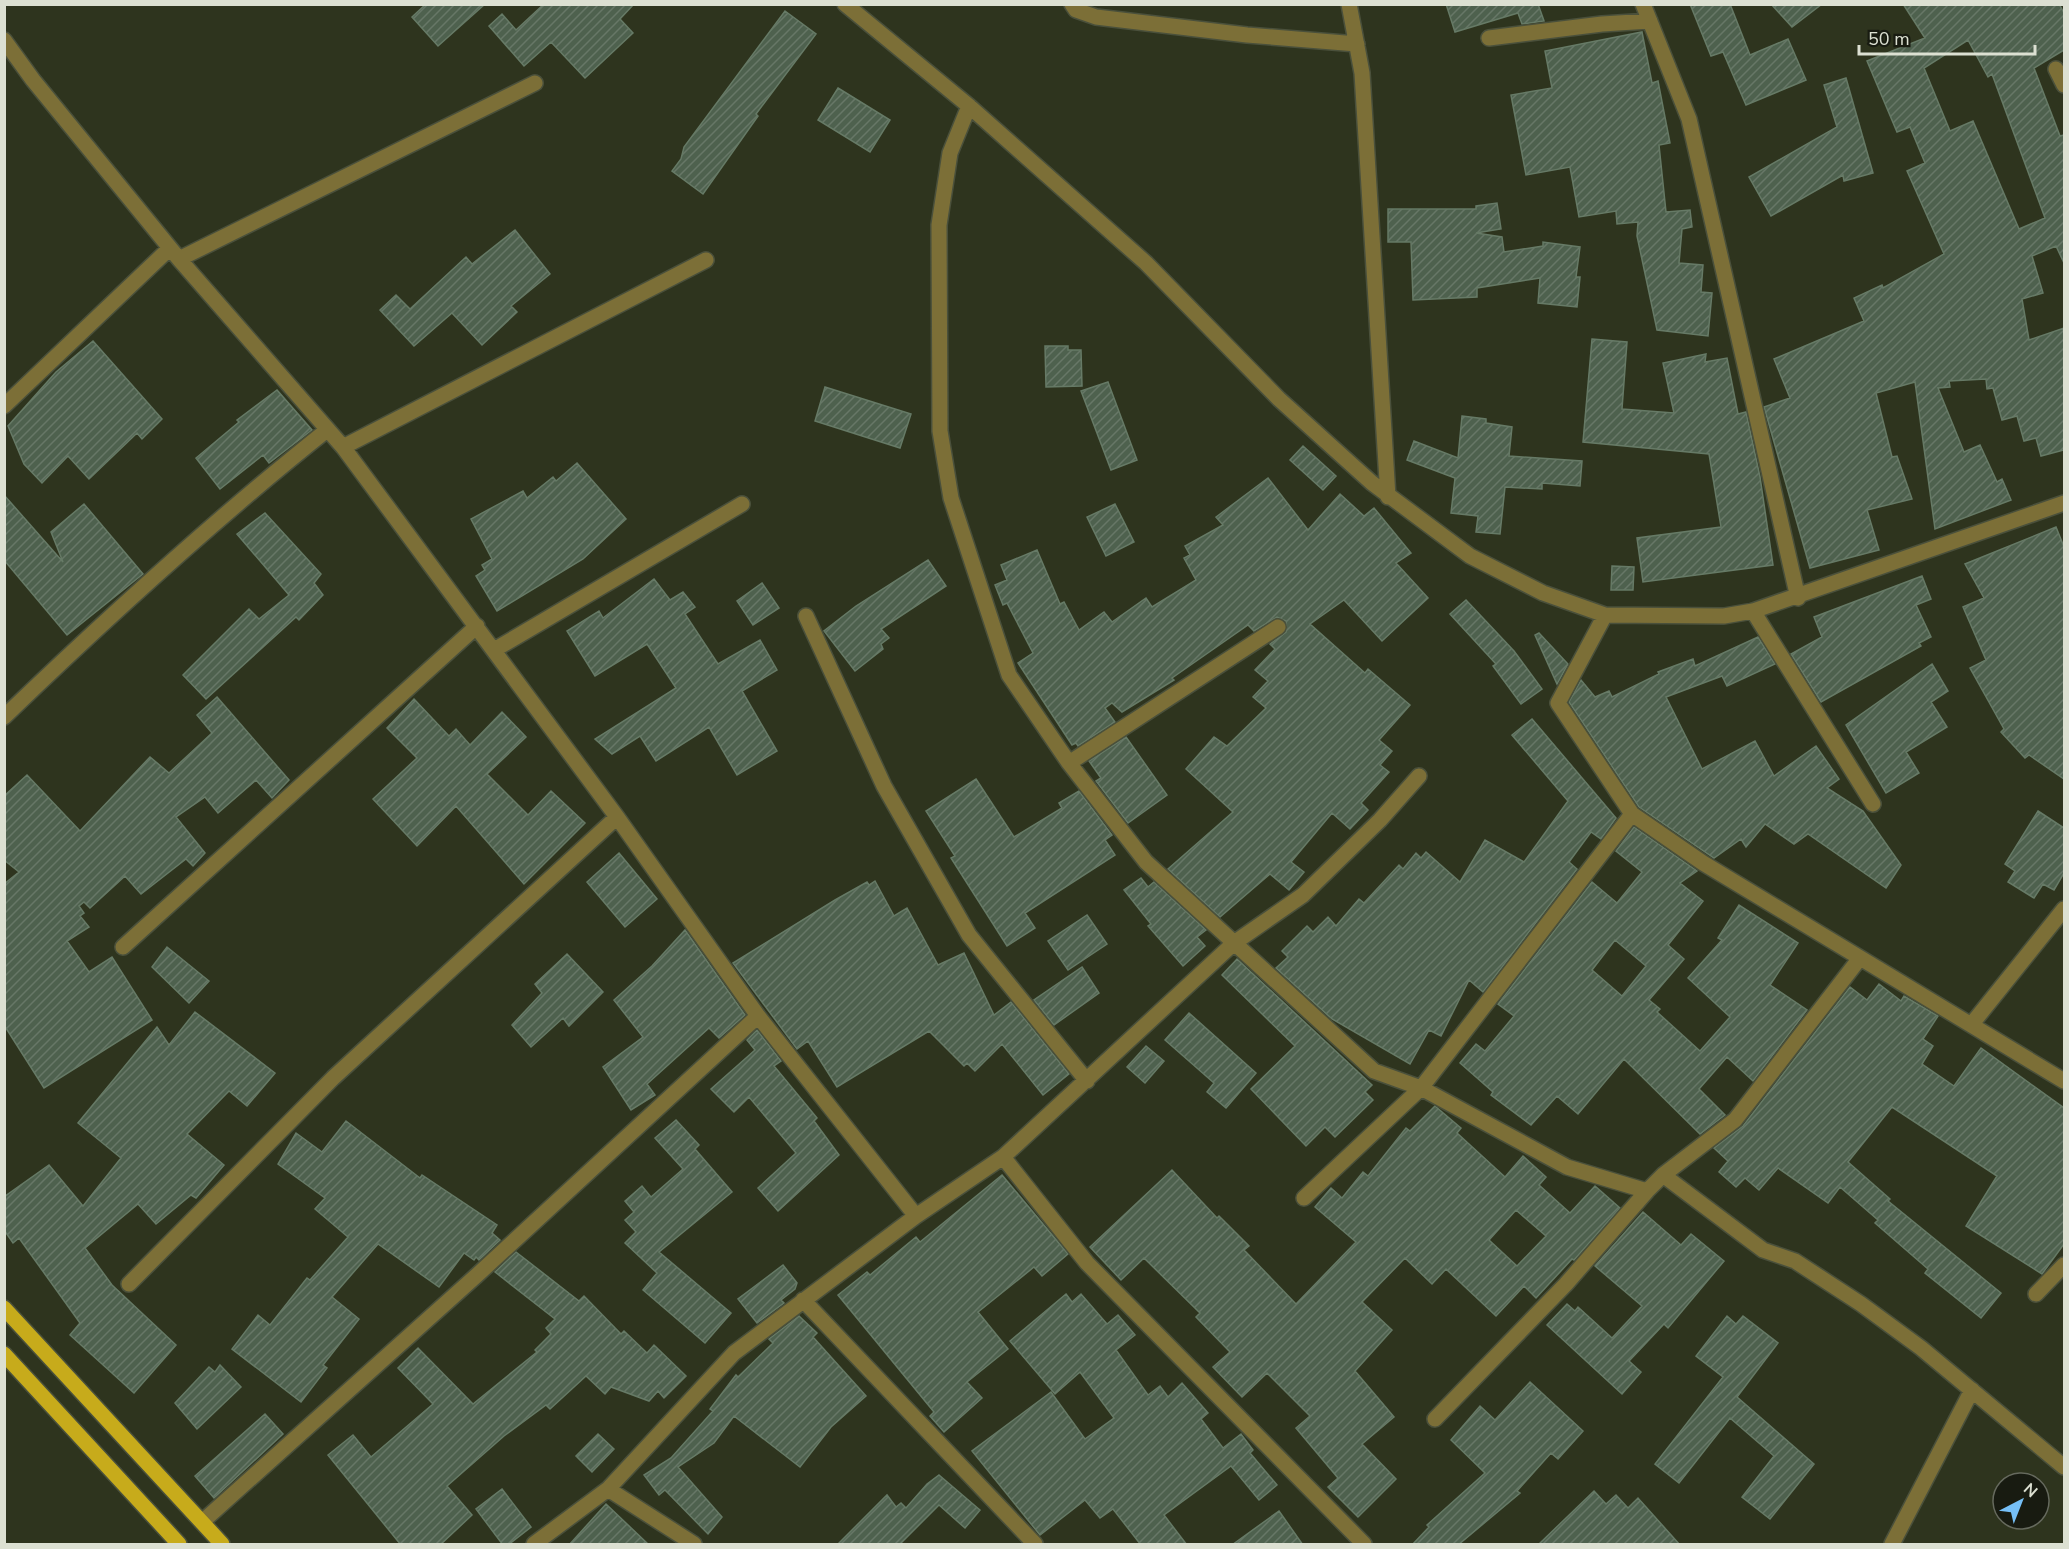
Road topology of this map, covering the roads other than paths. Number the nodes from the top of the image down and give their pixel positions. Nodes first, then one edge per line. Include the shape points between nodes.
1 (845, 4) edge
2 (1072, 4) edge
3 (1349, 4) edge
4 (1643, 4) edge
5 (1650, 21) junction
6 (1489, 38) dead end
7 (4, 40) edge
8 (1357, 44) junction
9 (2056, 69) dead end
10 (535, 83) dead end
11 (2064, 85) edge
12 (969, 106) junction
13 (175, 253) junction
14 (706, 260) dead end
15 (4, 406) edge
16 (327, 430) junction
17 (343, 447) junction
18 (1388, 497) junction
19 (2064, 503) edge
20 (742, 504) dead end
21 (1798, 598) junction
22 (1753, 611) junction
23 (1605, 615) junction
24 (806, 616) dead end
25 (477, 626) junction
26 (1278, 627) dead end
27 (494, 650) junction
28 (4, 717) edge
29 (1069, 763) junction
30 (1419, 776) dead end
31 (1873, 804) dead end
32 (1632, 814) junction
33 (617, 817) junction
34 (2064, 909) edge
35 (1234, 942) junction
36 (123, 947) dead end
37 (1860, 958) junction
38 (758, 1016) junction
39 (1971, 1025) junction
40 (1087, 1081) junction
41 (2064, 1081) edge
42 (1421, 1088) junction
43 (1003, 1157) junction
44 (1663, 1175) junction
45 (1647, 1191) junction
46 (1304, 1198) dead end
47 (916, 1216) junction
48 (2064, 1265) edge
49 (129, 1284) dead end
50 (2036, 1294) dead end
51 (803, 1300) junction
52 (4, 1308) edge
53 (4, 1354) edge
54 (1972, 1390) junction
55 (1435, 1419) dead end
56 (2064, 1467) edge
57 (608, 1488) junction
58 (202, 1522) junction
59 (179, 1545) edge
60 (222, 1545) edge
61 (534, 1545) edge
62 (694, 1545) edge
63 (1035, 1545) edge
64 (1364, 1545) edge
65 (1892, 1545) edge

1 - 12 street
2 - 8 street via 1076,10 1096,17
3 - 8 street
4 - 5 street
5 - 6 street
5 - 21 street via 1689,119
7 - 13 street via 33,81
8 - 18 street via 1362,72
9 - 11 street
10 - 13 street
12 - 18 street via 1146,263 1279,399
12 - 29 street via 950,153 939,225 940,431 951,498 1009,675
13 - 15 street
13 - 16 street
14 - 17 street
16 - 17 street
16 - 28 street via 240,499
17 - 25 street
18 - 23 street via 1470,556 1543,593
19 - 21 street
20 - 27 street
21 - 22 street
22 - 23 street via 1724,616
22 - 31 street
23 - 32 street via 1558,703
24 - 40 street via 884,786 969,934
25 - 27 street
25 - 36 street
26 - 29 street
27 - 33 street
29 - 35 street via 1146,862
30 - 35 street via 1303,895
32 - 37 street via 1703,864
32 - 42 street
33 - 38 street
33 - 49 street via 333,1078
34 - 39 street
35 - 40 street
35 - 42 street via 1374,1071
37 - 39 street
37 - 44 street via 1735,1120
38 - 47 street
38 - 58 street
39 - 41 street
40 - 43 street
42 - 45 street via 1567,1167
42 - 46 street
43 - 47 street
43 - 64 street via 1087,1263
44 - 45 street
44 - 54 street via 1763,1250 1795,1262 1861,1304
45 - 55 street via 1566,1284
47 - 51 street
48 - 50 street
51 - 57 street via 734,1353
51 - 63 street
52 - 58 main road
53 - 59 main road
54 - 56 street
54 - 65 street
57 - 61 street
57 - 62 street
58 - 60 main road

